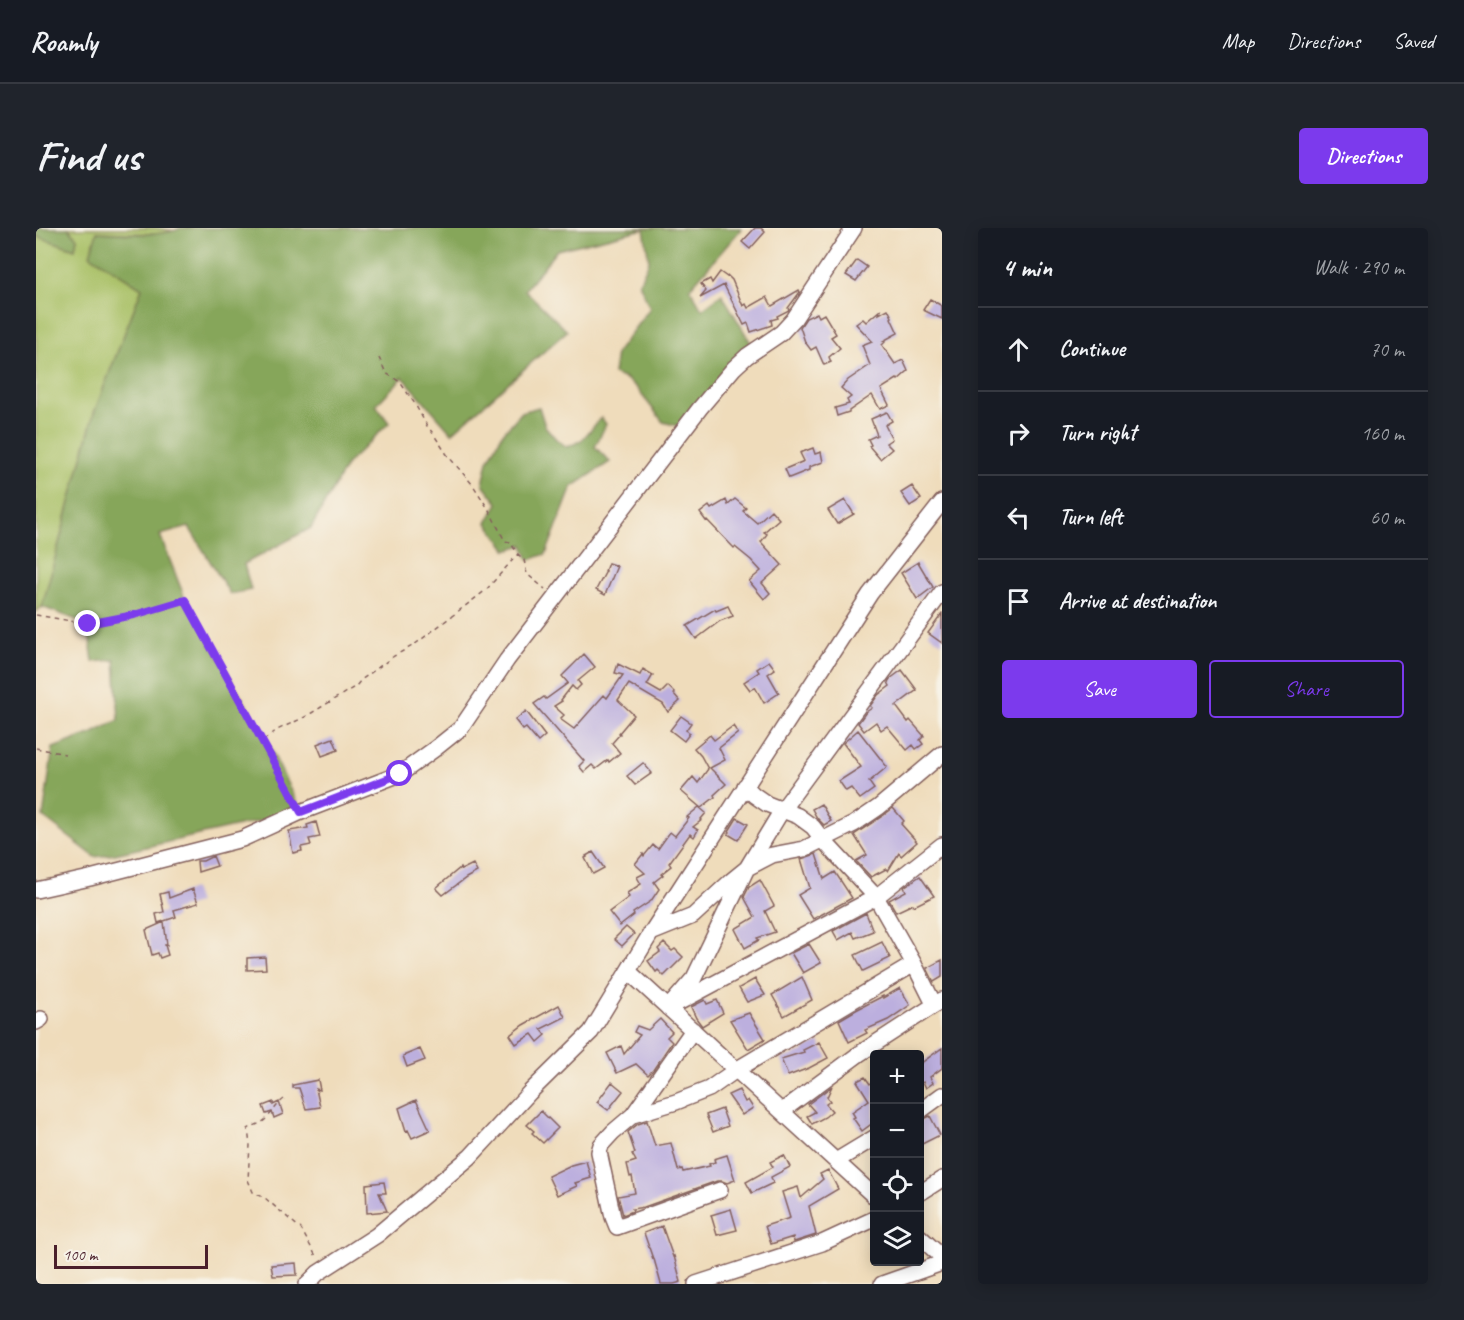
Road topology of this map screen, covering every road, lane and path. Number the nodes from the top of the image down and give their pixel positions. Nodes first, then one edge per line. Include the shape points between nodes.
1 (854, 228) edge
2 (379, 358) dead end
3 (941, 505) edge
4 (518, 554) junction
5 (942, 592) edge
6 (554, 598) junction
7 (36, 615) edge
8 (262, 741) junction
9 (36, 747) edge
10 (65, 754) dead end
11 (942, 754) edge
12 (745, 786) junction
13 (783, 810) junction
14 (301, 812) junction
15 (823, 840) junction
16 (942, 845) edge
17 (747, 868) junction
18 (36, 890) edge
19 (876, 897) junction
20 (651, 933) junction
21 (914, 964) junction
22 (628, 971) junction
23 (939, 1002) edge
24 (668, 1008) junction
25 (693, 1030) junction
26 (736, 1070) junction
27 (942, 1095) edge
28 (284, 1099) dead end
29 (924, 1108) edge
30 (782, 1111) junction
31 (633, 1115) junction
32 (870, 1140) edge
33 (836, 1161) junction
34 (942, 1179) edge
35 (720, 1190) dead end
36 (924, 1190) edge
37 (870, 1192) edge
38 (870, 1221) edge
39 (924, 1241) edge
40 (942, 1257) edge
41 (942, 1263) edge
42 (324, 1270) junction
43 (307, 1284) edge
44 (696, 1284) edge
45 (882, 1284) edge

1 - 6 street via 794,319 734,368
2 - 4 path via 386,373 400,382
3 - 12 street via 870,594
4 - 6 path via 524,560 527,574
4 - 8 path via 486,590 414,645 356,686
5 - 13 street
6 - 14 street via 460,728 400,774
7 - 8 path via 88,624 185,600
8 - 14 path
9 - 10 path
11 - 15 street via 879,807
12 - 13 street via 766,804
12 - 20 street
13 - 15 street via 813,827
13 - 17 street
14 - 18 street via 242,839
15 - 17 street via 804,849 772,855
15 - 19 street
16 - 19 street
17 - 20 street via 693,916
17 - 24 street via 694,978
19 - 21 street
19 - 24 street
20 - 22 street
21 - 23 street via 931,998
21 - 26 street
22 - 24 street
22 - 42 street via 591,1032 470,1157 377,1235
23 - 30 street
24 - 25 street
25 - 26 street
25 - 31 street
26 - 30 street
26 - 31 street via 709,1089
27 - 29 street
28 - 42 path via 265,1121 248,1129 248,1180 253,1191 301,1229
30 - 33 street
31 - 35 street via 613,1131 600,1152 617,1227
32 - 33 street
33 - 37 street
34 - 36 street
38 - 44 street via 822,1243
39 - 40 street
41 - 45 street
42 - 43 street

